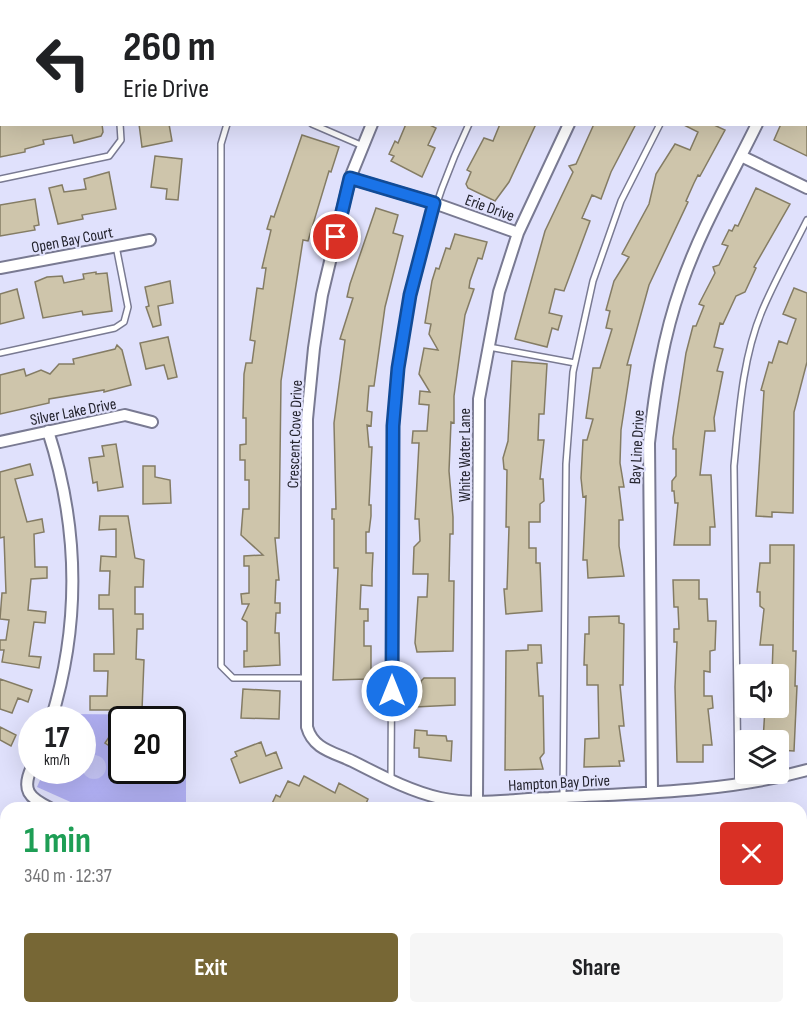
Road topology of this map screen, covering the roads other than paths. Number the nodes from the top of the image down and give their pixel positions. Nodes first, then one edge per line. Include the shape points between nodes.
1 (120, 126) edge
2 (226, 126) edge
3 (317, 126) edge
4 (371, 126) edge
5 (469, 126) edge
6 (568, 126) edge
7 (659, 126) edge
8 (756, 126) edge
9 (363, 146) junction
10 (741, 156) junction
11 (350, 178) junction
12 (0, 179) edge
13 (807, 188) edge
14 (434, 203) junction
15 (807, 220) edge
16 (518, 233) junction
17 (150, 240) dead end
18 (116, 246) junction
19 (0, 268) edge
20 (489, 347) junction
21 (0, 353) edge
22 (575, 363) junction
23 (152, 422) dead end
24 (48, 431) junction
25 (0, 442) edge
26 (307, 678) junction
27 (54, 706) edge
28 (737, 730) edge
29 (321, 748) joint
30 (807, 770) edge
31 (789, 773) edge
32 (391, 780) junction
33 (735, 783) edge
34 (25, 784) edge
35 (652, 791) junction
36 (563, 797) junction
37 (477, 801) junction
38 (40, 802) edge
39 (436, 802) edge
40 (458, 802) edge

1 - 12 lane via 121,140 109,156
2 - 26 lane via 221,144 221,660 224,671 234,678
3 - 9 lane
4 - 9 street, Crescent Cove Drive
5 - 14 lane
6 - 16 street, White Water Lane
7 - 22 lane via 621,201 603,251
8 - 10 street, Bay Line Drive
9 - 11 street, Crescent Cove Drive
10 - 13 street
10 - 35 street, Bay Line Drive via 681,285 664,339 655,392 649,443
11 - 14 street, Erie Drive
11 - 26 street, Crescent Cove Drive via 322,295 307,419
14 - 16 street, Erie Drive
14 - 32 lane via 410,295 393,426
15 - 28 lane via 761,313 746,367 738,421 734,466
16 - 20 street, White Water Lane via 499,292
17 - 18 street, Open Bay Court
18 - 19 street, Open Bay Court
18 - 21 lane via 128,307 124,322 115,328
20 - 22 lane
20 - 37 street, White Water Lane via 479,399
22 - 36 lane via 566,464
23 - 24 street, Silver Lake Drive via 125,415
24 - 25 street, Silver Lake Drive
24 - 27 street via 63,483 74,563 69,645
26 - 29 street, Crescent Cove Drive via 307,727 314,743
29 - 32 street, Hampton Bay Drive
30 - 31 street, Hampton Bay Drive
32 - 39 street, Hampton Bay Drive
33 - 35 street, Hampton Bay Drive
34 - 38 street via 29,796
35 - 36 street, Hampton Bay Drive
36 - 37 street, Hampton Bay Drive
37 - 40 street, Hampton Bay Drive

